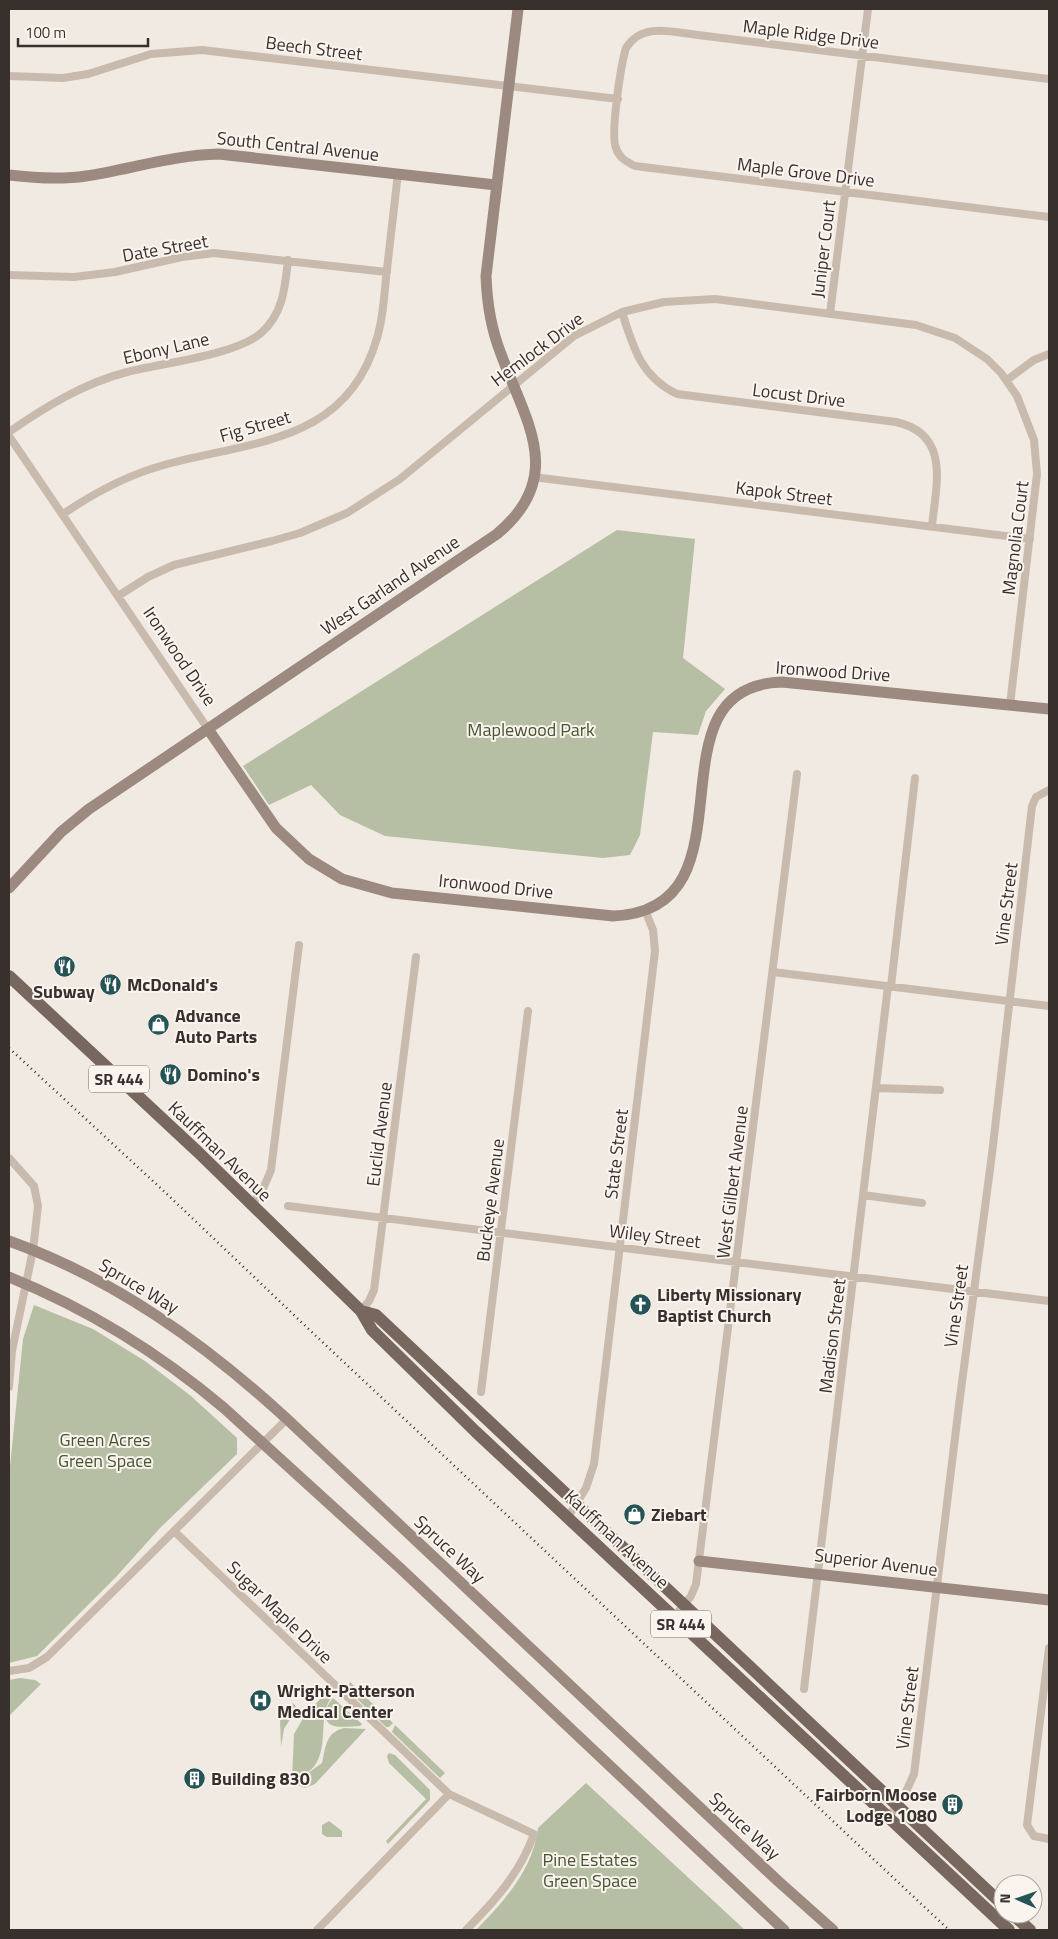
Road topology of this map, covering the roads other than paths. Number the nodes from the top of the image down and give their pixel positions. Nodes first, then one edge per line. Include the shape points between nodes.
1 (518, 9) edge
2 (868, 9) edge
3 (862, 56) junction
4 (9, 76) edge
5 (1049, 79) edge
6 (508, 86) junction
7 (618, 99) junction
8 (398, 173) junction
9 (9, 175) edge
10 (496, 185) junction
11 (845, 192) junction
12 (1049, 218) edge
13 (288, 260) junction
14 (387, 272) junction
15 (9, 275) edge
16 (622, 312) junction
17 (830, 314) junction
18 (1049, 354) edge
19 (1007, 380) junction
20 (514, 385) junction
21 (9, 432) edge
22 (9, 436) edge
23 (534, 477) junction
24 (62, 514) junction
25 (932, 526) junction
26 (1030, 539) junction
27 (118, 596) junction
28 (1010, 705) junction
29 (1049, 709) edge
30 (208, 729) junction
31 (797, 774) dead end
32 (915, 778) dead end
33 (1049, 790) edge
34 (9, 888) edge
35 (644, 910) junction
36 (299, 945) dead end
37 (416, 957) dead end
38 (773, 972) junction
39 (9, 976) edge
40 (889, 986) junction
41 (1009, 1000) junction
42 (1049, 1006) edge
43 (528, 1011) dead end
44 (876, 1088) junction
45 (940, 1090) dead end
46 (9, 1158) edge
47 (863, 1195) junction
48 (922, 1203) dead end
49 (251, 1206) junction
50 (288, 1206) dead end
51 (384, 1218) junction
52 (501, 1233) junction
53 (9, 1241) edge
54 (620, 1247) junction
55 (33, 1250) junction
56 (737, 1262) junction
57 (854, 1276) junction
58 (9, 1277) edge
59 (26, 1284) junction
60 (973, 1291) junction
61 (1049, 1301) edge
62 (361, 1311) junction
63 (9, 1387) edge
64 (481, 1392) dead end
65 (287, 1419) junction
66 (264, 1443) junction
67 (577, 1504) junction
68 (568, 1517) junction
69 (174, 1531) junction
70 (699, 1561) junction
71 (818, 1573) junction
72 (936, 1587) junction
73 (1049, 1600) edge
74 (685, 1605) junction
75 (674, 1617) junction
76 (1049, 1648) edge
77 (9, 1672) edge
78 (804, 1689) dead end
79 (1040, 1718) junction
80 (1049, 1719) edge
81 (449, 1794) junction
82 (898, 1806) junction
83 (888, 1818) junction
84 (1049, 1839) edge
85 (993, 1896) edge
86 (318, 1930) edge
87 (466, 1930) edge
88 (784, 1930) edge
89 (833, 1930) edge
90 (1009, 1930) edge

1 - 6 street, West Garland Avenue
2 - 3 street, Juniper Court
3 - 5 street, Maple Ridge Drive
3 - 7 street, Maple Ridge Drive via 649,31 635,37 626,48
3 - 11 street, Juniper Court
4 - 6 street, Beech Street via 63,78 88,74 151,54 202,50
6 - 7 street, Beech Street
6 - 10 street, West Garland Avenue
7 - 11 street, Maple Grove Drive via 615,147 622,159 635,166
8 - 9 street, South Central Avenue via 219,154 183,156 70,178
8 - 10 street, South Central Avenue
8 - 14 street, Fig Street
10 - 20 street, West Garland Avenue via 487,258 487,294 497,345
11 - 12 street, Maple Grove Drive
11 - 17 street, Juniper Court
13 - 14 street, Date Street
13 - 15 street, Date Street via 205,254 87,276 29,278
13 - 21 street, Ebony Lane via 285,291 277,313 252,340 232,348 106,379 56,402
14 - 24 street, Fig Street via 381,324 372,351 352,388 326,414 278,439 141,472 101,490
16 - 17 street, Hemlock Drive via 664,302 715,299
16 - 20 street, Hemlock Drive via 574,336
16 - 25 street, Locust Drive via 640,363 654,379 677,394 896,422 917,430 932,447 937,461
17 - 19 street, Hemlock Drive via 916,324 940,332 972,348
18 - 19 street via 1034,360
19 - 26 street, Magnolia Court via 1022,406 1034,440 1037,481
20 - 23 street, West Garland Avenue via 534,436
20 - 27 street, Hemlock Drive via 400,479 347,513 282,538 174,566 148,577
22 - 24 street, Ironwood Drive
23 - 25 street, Kapok Street
23 - 30 street, West Garland Avenue via 520,509 497,534
24 - 27 street, Ironwood Drive
25 - 26 street, Kapok Street
26 - 28 street, Magnolia Court
27 - 30 street, Ironwood Drive
28 - 29 street, Ironwood Drive
28 - 35 street, Ironwood Drive via 782,682 746,690 724,708 710,733 695,847 688,867 670,893
30 - 34 street, West Garland Avenue via 88,809 61,832
30 - 35 street, Ironwood Drive via 287,840 319,867 351,883 392,893 613,916
31 - 38 street, West Gilbert Avenue
32 - 40 street, Madison Street
33 - 41 street, Vine Street via 1041,792 1032,806
35 - 54 street, State Street via 653,930 655,951
36 - 49 street via 271,1170
37 - 51 street, Euclid Avenue
38 - 40 street
38 - 56 street, West Gilbert Avenue
39 - 49 main road, Kauffman Avenue / SR 444 via 198,1152
40 - 41 street
40 - 44 street, Madison Street
41 - 42 street
41 - 60 street, Vine Street
43 - 52 street, Buckeye Avenue
44 - 45 street
44 - 47 street, Madison Street
46 - 55 street via 34,1186 38,1206
47 - 48 street
47 - 57 street, Madison Street
49 - 62 main road, Kauffman Avenue / SR 444
50 - 51 street, Wiley Street
51 - 52 street, Wiley Street
51 - 62 street, Euclid Avenue via 374,1290
52 - 54 street, Wiley Street
52 - 64 street, Buckeye Avenue
53 - 55 street, Spruce Way
54 - 56 street, Wiley Street
54 - 67 street, State Street via 594,1464
55 - 59 street
55 - 65 street, Spruce Way via 152,1311 213,1354
56 - 57 street, Wiley Street
56 - 70 street, West Gilbert Avenue
57 - 60 street, Wiley Street
57 - 71 street, Madison Street
58 - 59 street
59 - 63 street via 12,1351
59 - 66 street via 87,1313 142,1346 194,1383
60 - 61 street, Wiley Street
60 - 72 street, Vine Street
62 - 67 main road, Kauffman Avenue / SR 444 via 376,1315
62 - 68 main road, Kauffman Avenue / SR 444 via 372,1330
65 - 66 street
65 - 89 street, Spruce Way
66 - 69 street
66 - 88 street
67 - 68 street, State Street
67 - 74 main road, Kauffman Avenue / SR 444
68 - 75 main road, Kauffman Avenue / SR 444
69 - 77 street via 47,1657 29,1668
69 - 81 street, Sugar Maple Drive
70 - 71 street, Superior Avenue
70 - 74 street, West Gilbert Avenue via 696,1584
71 - 72 street, Superior Avenue
71 - 78 street, Madison Street
72 - 73 street, Superior Avenue
72 - 82 street, Vine Street via 914,1774
74 - 75 street, West Gilbert Avenue
74 - 82 main road, Kauffman Avenue / SR 444
75 - 83 main road, Kauffman Avenue / SR 444
76 - 79 street
79 - 80 street
79 - 84 street via 1027,1822 1034,1836
81 - 86 street
81 - 87 street, Sugar Maple Drive via 534,1834 524,1859 506,1888
82 - 83 street, Vine Street
82 - 85 main road, Kauffman Avenue / SR 444
83 - 90 main road, Kauffman Avenue / SR 444

